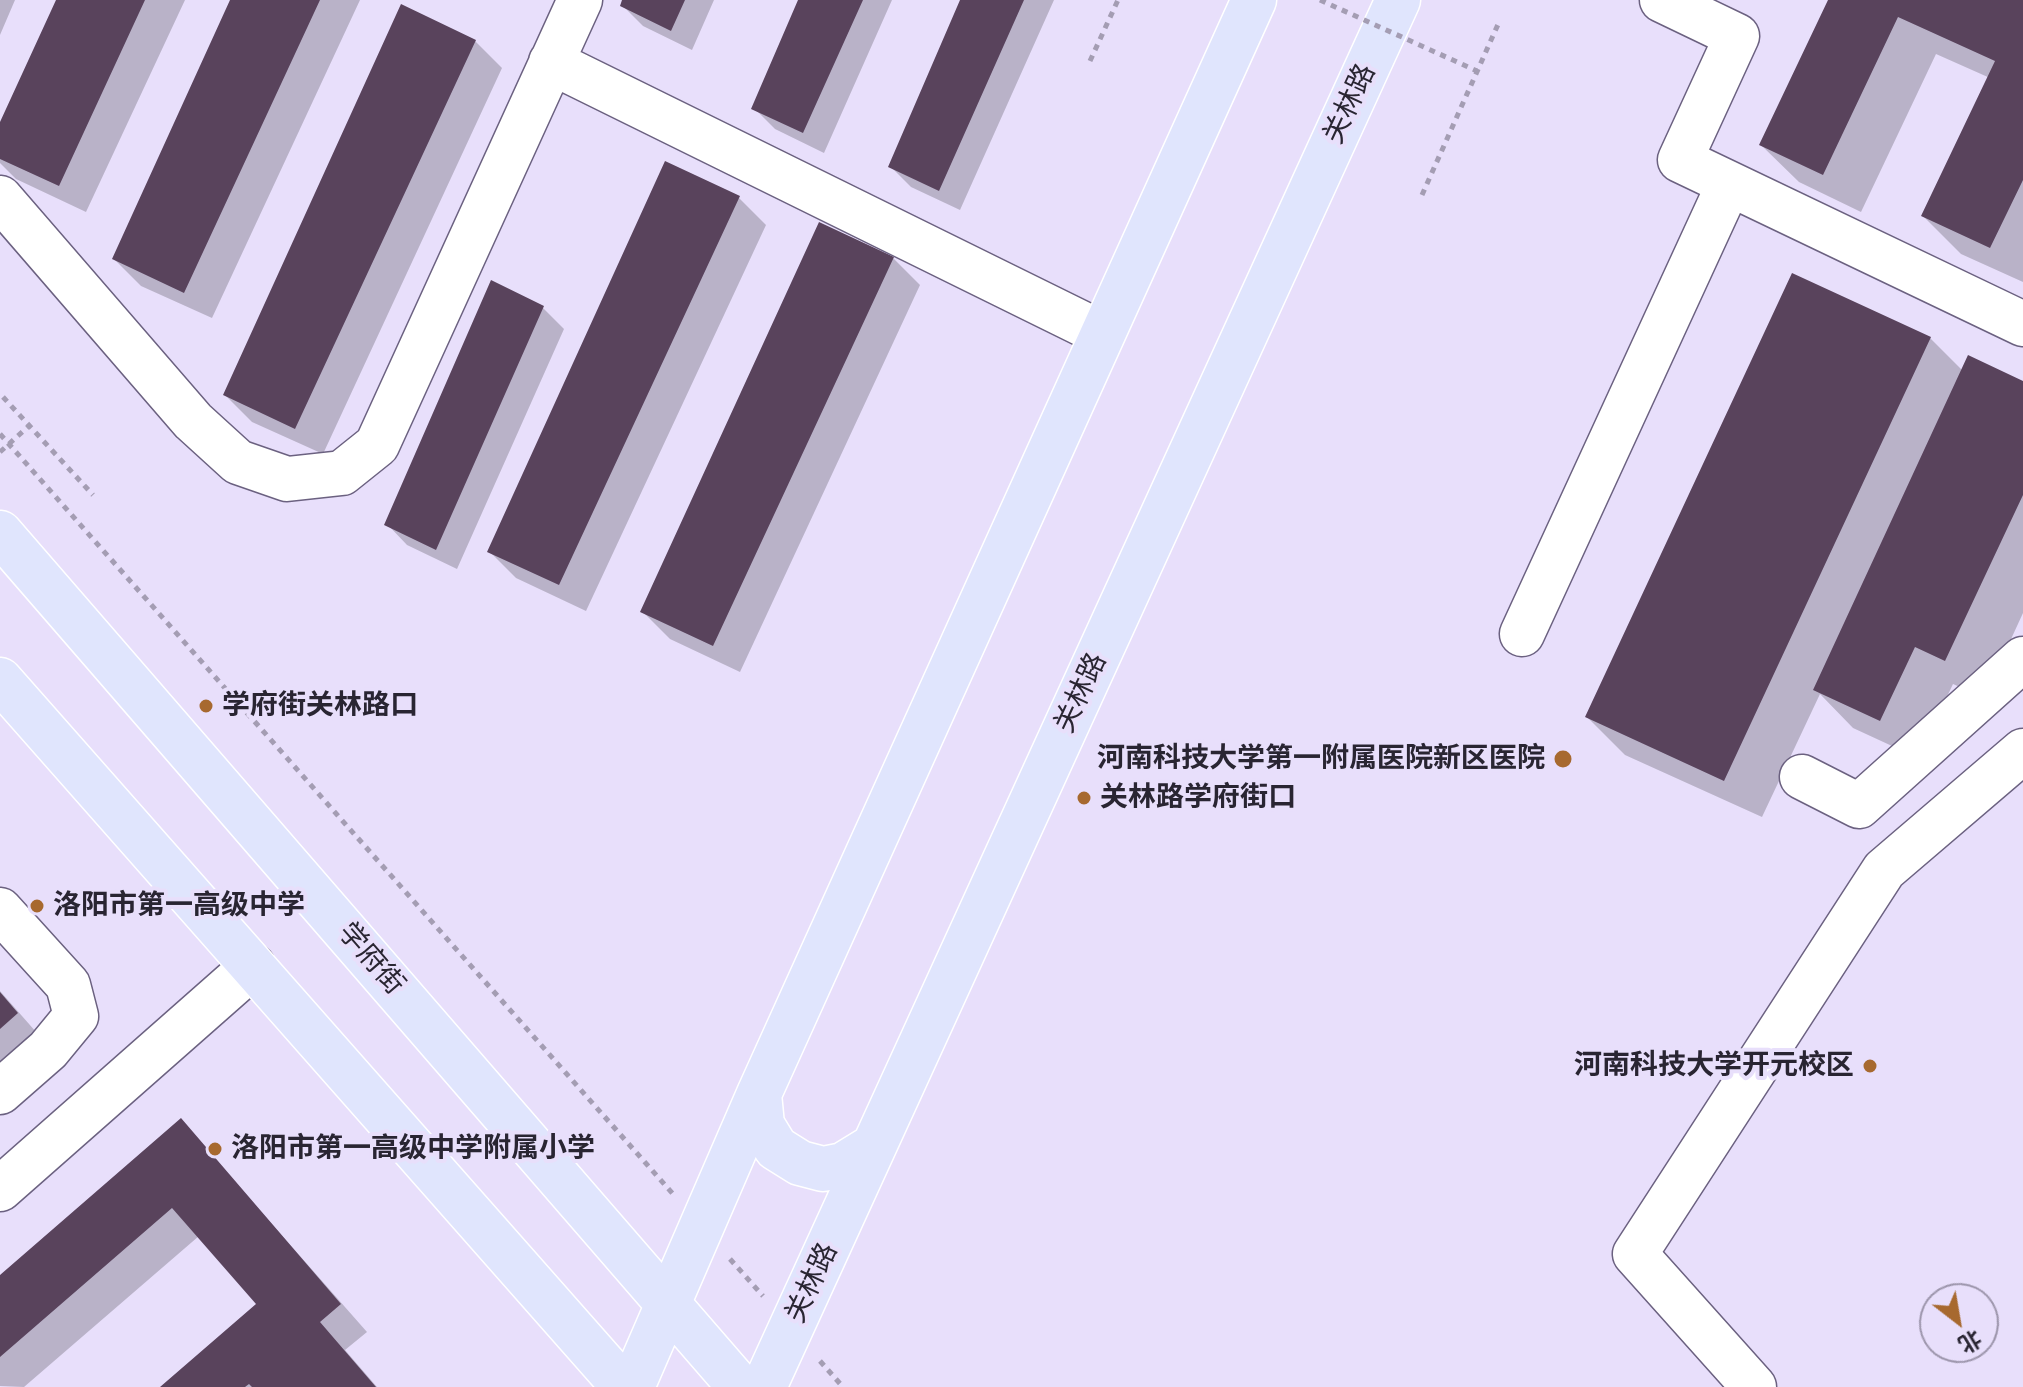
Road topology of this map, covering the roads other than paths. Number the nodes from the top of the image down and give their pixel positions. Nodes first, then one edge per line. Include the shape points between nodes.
1 (580, 0) edge
2 (1254, 0) edge
3 (1398, 0) edge
4 (1662, 0) edge
5 (551, 62) junction
6 (1729, 184) junction
7 (0, 198) edge
8 (2023, 324) edge
9 (1101, 333) junction
10 (0, 533) edge
11 (1522, 634) dead end
12 (2023, 659) edge
13 (0, 680) edge
14 (2023, 751) edge
15 (1802, 777) dead end
16 (0, 910) edge
17 (253, 966) junction
18 (0, 1092) edge
19 (759, 1094) junction
20 (874, 1146) junction
21 (0, 1189) edge
22 (667, 1300) junction
23 (624, 1387) edge
24 (632, 1387) edge
25 (740, 1387) edge
26 (764, 1387) edge
27 (1754, 1387) edge

1 - 5 lane
2 - 9 main road
3 - 20 main road, 关林路
4 - 6 lane via 1737,36 1680,160
5 - 7 lane via 377,445 342,473 287,479 238,462 193,421
5 - 9 lane
6 - 8 lane
6 - 11 lane
9 - 19 main road
10 - 22 main road, 学府街
12 - 15 lane via 1859,806
13 - 17 main road
14 - 27 lane via 1884,870 1635,1254
16 - 18 lane via 68,985 76,1016 48,1050
17 - 21 lane
17 - 23 main road
19 - 20 main road via 762,1125 776,1148 800,1163 823,1169 843,1165
19 - 22 main road
20 - 26 main road, 关林路
22 - 24 main road
22 - 25 main road, 学府街

